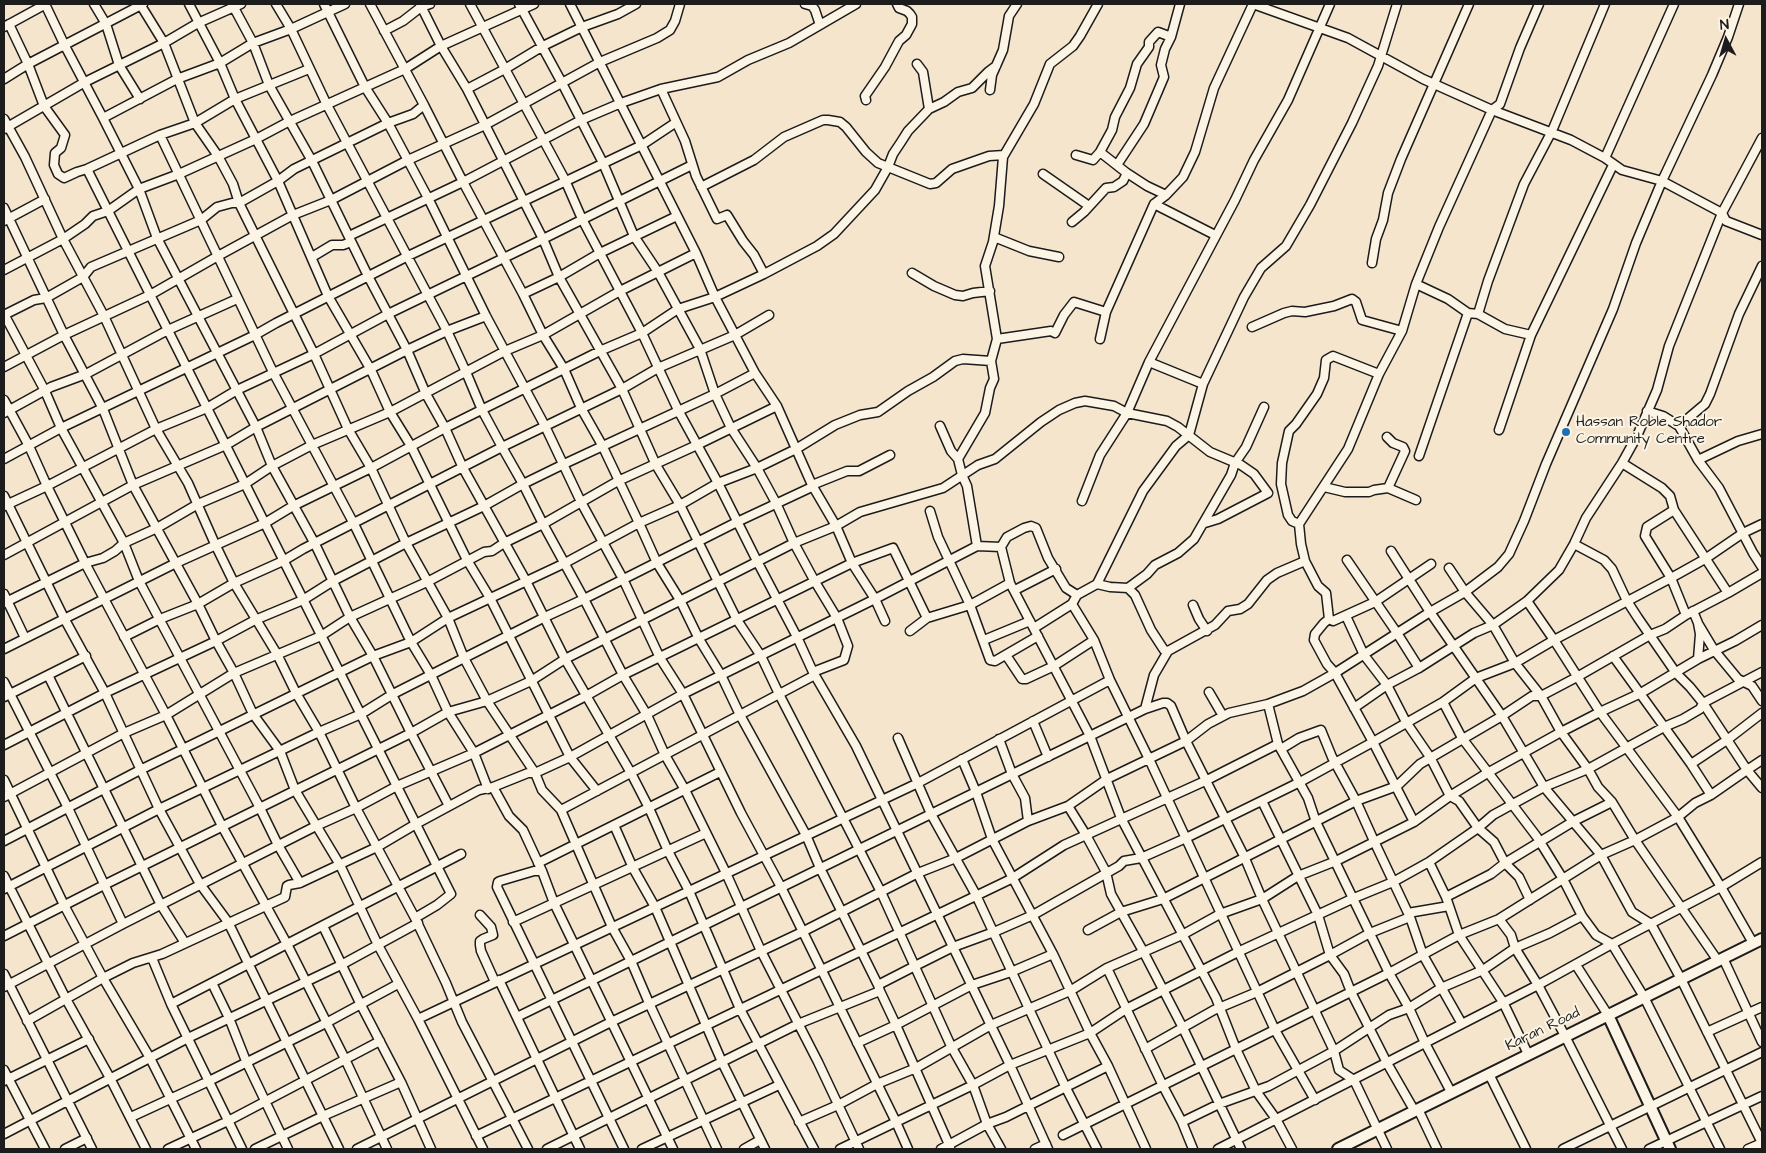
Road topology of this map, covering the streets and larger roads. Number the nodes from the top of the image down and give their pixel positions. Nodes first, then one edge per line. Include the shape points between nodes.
1 (46, 4) edge
2 (94, 4) edge
3 (141, 4) edge
4 (189, 4) edge
5 (276, 4) edge
6 (324, 4) edge
7 (345, 4) edge
8 (370, 4) edge
9 (430, 4) edge
10 (470, 4) edge
11 (534, 4) edge
12 (570, 4) edge
13 (636, 4) edge
14 (680, 4) edge
15 (805, 4) edge
16 (856, 4) edge
17 (897, 4) edge
18 (1017, 4) edge
19 (1098, 4) edge
20 (1180, 4) edge
21 (1253, 4) edge
22 (1330, 4) edge
23 (1397, 4) edge
24 (1469, 4) edge
25 (1539, 4) edge
26 (1605, 4) edge
27 (1674, 4) edge
28 (1739, 4) edge
29 (236, 5) edge
30 (420, 6) edge
31 (521, 7) edge
32 (328, 13) junction
33 (198, 23) junction
34 (106, 24) junction
35 (6, 25) edge
36 (820, 25) junction
37 (582, 27) junction
38 (1320, 27) junction
39 (483, 28) junction
40 (291, 29) junction
41 (384, 31) junction
42 (1171, 36) junction
43 (164, 43) junction
44 (253, 43) junction
45 (65, 46) junction
46 (441, 46) junction
47 (543, 46) junction
48 (1380, 55) junction
49 (600, 62) junction
50 (220, 63) junction
51 (28, 64) junction
52 (917, 64) dead end
53 (118, 65) junction
54 (997, 66) junction
55 (309, 69) junction
56 (405, 69) junction
57 (505, 69) junction
58 (4, 79) edge
59 (177, 79) junction
60 (84, 82) junction
61 (562, 83) junction
62 (1436, 84) junction
63 (269, 85) junction
64 (365, 87) junction
65 (466, 89) junction
66 (661, 89) junction
67 (990, 90) dead end
68 (140, 99) junction
69 (235, 99) junction
70 (866, 100) dead end
71 (523, 103) junction
72 (621, 103) junction
73 (327, 105) junction
74 (424, 105) junction
75 (44, 106) junction
76 (929, 109) junction
77 (1492, 110) junction
78 (104, 118) junction
79 (4, 119) edge
80 (582, 120) junction
81 (288, 122) junction
82 (195, 123) junction
83 (388, 123) junction
84 (675, 123) junction
85 (485, 125) junction
86 (6, 128) edge
87 (1552, 131) junction
88 (160, 136) junction
89 (1762, 138) edge
90 (256, 139) junction
91 (543, 141) junction
92 (348, 142) junction
93 (444, 143) junction
94 (642, 145) junction
95 (1100, 152) junction
96 (120, 153) junction
97 (1076, 155) dead end
98 (218, 156) junction
99 (1004, 156) junction
100 (1605, 158) junction
101 (408, 160) junction
102 (312, 161) junction
103 (502, 161) junction
104 (603, 163) junction
105 (692, 165) junction
106 (1117, 165) junction
107 (1612, 165) junction
108 (888, 168) junction
109 (87, 170) junction
110 (179, 174) junction
111 (1043, 174) dead end
112 (1128, 174) junction
113 (565, 180) junction
114 (659, 180) junction
115 (278, 181) junction
116 (368, 181) junction
117 (1662, 181) junction
118 (463, 182) junction
119 (701, 187) junction
120 (139, 189) junction
121 (1166, 195) junction
122 (428, 198) junction
123 (46, 199) junction
124 (331, 200) junction
125 (523, 200) junction
126 (619, 202) junction
127 (239, 204) junction
128 (1154, 204) junction
129 (1090, 206) junction
130 (4, 208) edge
131 (108, 211) junction
132 (1722, 213) junction
133 (293, 215) junction
134 (677, 216) junction
135 (388, 217) junction
136 (7, 219) edge
137 (582, 219) junction
138 (201, 220) junction
139 (484, 220) junction
140 (1072, 222) dead end
141 (255, 235) junction
142 (1762, 235) edge
143 (634, 236) junction
144 (1215, 236) junction
145 (994, 237) junction
146 (157, 238) junction
147 (447, 238) junction
148 (63, 239) junction
149 (350, 239) junction
150 (543, 239) junction
151 (129, 252) junction
152 (600, 253) junction
153 (696, 253) junction
154 (218, 256) junction
155 (408, 256) junction
156 (27, 257) junction
157 (312, 257) junction
158 (1059, 257) dead end
159 (503, 258) junction
160 (1372, 263) dead end
161 (1762, 266) edge
162 (4, 270) edge
163 (658, 272) junction
164 (912, 273) dead end
165 (764, 274) junction
166 (466, 275) junction
167 (368, 276) junction
168 (84, 277) junction
169 (559, 277) junction
170 (179, 280) junction
171 (1416, 284) junction
172 (620, 291) junction
173 (990, 291) junction
174 (427, 294) junction
175 (524, 294) junction
176 (150, 295) junction
177 (328, 296) junction
178 (715, 297) junction
179 (46, 298) junction
180 (237, 299) junction
181 (678, 309) junction
182 (1106, 312) junction
183 (580, 313) junction
184 (1468, 313) junction
185 (4, 314) edge
186 (388, 314) junction
187 (1478, 314) junction
188 (293, 315) junction
189 (769, 315) dead end
190 (104, 316) junction
191 (199, 316) junction
192 (486, 316) junction
193 (1252, 327) dead end
194 (168, 330) junction
195 (447, 331) junction
196 (1402, 331) junction
197 (351, 333) junction
198 (642, 333) junction
199 (1531, 334) junction
200 (64, 335) junction
201 (255, 335) junction
202 (543, 335) junction
203 (735, 335) junction
204 (1100, 339) dead end
205 (996, 340) junction
206 (700, 349) junction
207 (407, 350) junction
208 (602, 350) junction
209 (505, 351) junction
210 (218, 353) junction
211 (26, 354) junction
212 (121, 354) junction
213 (314, 354) junction
214 (991, 361) junction
215 (1149, 362) junction
216 (4, 367) edge
217 (187, 368) junction
218 (658, 368) junction
219 (564, 369) junction
220 (371, 370) junction
221 (273, 372) junction
222 (466, 372) junction
223 (755, 373) junction
224 (86, 374) junction
225 (1379, 374) junction
226 (1203, 384) junction
227 (525, 388) junction
228 (622, 389) junction
229 (237, 390) junction
230 (331, 390) junction
231 (45, 391) junction
232 (138, 391) junction
233 (426, 394) junction
234 (715, 394) junction
235 (4, 400) edge
236 (776, 406) junction
237 (207, 408) junction
238 (293, 408) junction
239 (582, 408) junction
240 (1264, 408) dead end
241 (103, 409) junction
242 (482, 410) junction
243 (678, 410) junction
244 (1647, 411) junction
245 (7, 412) edge
246 (390, 412) junction
247 (1127, 413) junction
248 (545, 426) junction
249 (940, 426) dead end
250 (1679, 426) junction
251 (256, 427) junction
252 (62, 428) junction
253 (445, 428) junction
254 (638, 428) junction
255 (731, 428) junction
256 (156, 429) junction
257 (348, 429) junction
258 (1500, 430) dead end
259 (1762, 434) edge
260 (1189, 435) junction
261 (1387, 437) dead end
262 (226, 445) junction
263 (312, 445) junction
264 (602, 445) junction
265 (697, 445) junction
266 (29, 446) junction
267 (411, 446) junction
268 (502, 447) junction
269 (118, 448) junction
270 (796, 449) junction
271 (890, 455) dead end
272 (1419, 456) dead end
273 (4, 459) edge
274 (958, 459) junction
275 (1698, 460) junction
276 (1235, 463) junction
277 (1622, 463) junction
278 (564, 464) junction
279 (656, 464) junction
280 (178, 465) junction
281 (272, 466) junction
282 (84, 467) junction
283 (371, 468) junction
284 (463, 468) junction
285 (757, 468) junction
286 (962, 475) junction
287 (618, 481) junction
288 (718, 483) junction
289 (245, 484) junction
290 (523, 484) junction
291 (431, 485) junction
292 (47, 486) junction
293 (133, 486) junction
294 (332, 486) junction
295 (813, 486) junction
296 (1324, 487) junction
297 (1388, 488) junction
298 (4, 496) edge
299 (1416, 500) dead end
300 (1082, 501) dead end
301 (102, 502) junction
302 (581, 502) junction
303 (776, 503) junction
304 (198, 504) junction
305 (6, 505) edge
306 (680, 505) junction
307 (293, 506) junction
308 (388, 506) junction
309 (484, 506) junction
310 (1674, 510) junction
311 (930, 511) dead end
312 (66, 522) junction
313 (639, 522) junction
314 (737, 522) junction
315 (265, 523) junction
316 (450, 523) junction
317 (1205, 523) junction
318 (354, 524) junction
319 (543, 524) junction
320 (1299, 524) junction
321 (1762, 524) edge
322 (836, 526) junction
323 (158, 528) junction
324 (1743, 533) junction
325 (603, 541) junction
326 (26, 543) junction
327 (124, 543) junction
328 (406, 543) junction
329 (504, 543) junction
330 (699, 543) junction
331 (794, 543) junction
332 (215, 544) junction
333 (315, 544) junction
334 (1574, 544) junction
335 (977, 546) junction
336 (1001, 547) junction
337 (1391, 552) dead end
338 (4, 555) edge
339 (1704, 559) junction
340 (467, 560) junction
341 (948, 560) junction
342 (1347, 560) dead end
343 (284, 561) junction
344 (757, 561) junction
345 (1306, 561) junction
346 (372, 562) junction
347 (85, 563) junction
348 (176, 563) junction
349 (564, 563) junction
350 (657, 563) junction
351 (852, 563) junction
352 (1431, 564) dead end
353 (1762, 567) edge
354 (1449, 568) dead end
355 (1056, 569) junction
356 (1762, 572) edge
357 (1409, 578) junction
358 (1671, 578) junction
359 (623, 579) junction
360 (718, 580) junction
361 (814, 580) junction
362 (139, 581) junction
363 (334, 581) junction
364 (429, 581) junction
365 (526, 581) junction
366 (909, 581) junction
367 (47, 582) junction
368 (234, 583) junction
369 (1010, 583) junction
370 (1097, 584) junction
371 (1128, 588) junction
372 (1015, 590) junction
373 (1465, 592) junction
374 (1728, 593) junction
375 (1077, 595) junction
376 (490, 598) junction
377 (105, 599) junction
378 (391, 599) junction
379 (584, 599) junction
380 (875, 599) junction
381 (5, 600) edge
382 (303, 600) junction
383 (680, 600) junction
384 (777, 600) junction
385 (1527, 601) junction
386 (1627, 601) junction
387 (1375, 602) junction
388 (198, 604) junction
389 (1072, 604) junction
390 (970, 605) junction
391 (1193, 605) dead end
392 (1430, 612) junction
393 (1690, 613) junction
394 (1346, 616) junction
395 (350, 617) junction
396 (545, 617) junction
397 (64, 618) junction
398 (448, 618) junction
399 (837, 618) junction
400 (927, 618) junction
401 (160, 619) junction
402 (1328, 619) junction
403 (255, 620) junction
404 (643, 620) junction
405 (737, 620) junction
406 (885, 621) dead end
407 (1698, 623) junction
408 (1032, 624) junction
409 (1493, 625) junction
410 (1762, 625) edge
411 (910, 631) dead end
412 (1207, 631) junction
413 (1397, 633) junction
414 (509, 635) junction
415 (1650, 635) junction
416 (322, 636) junction
417 (1038, 636) junction
418 (124, 637) junction
419 (26, 638) junction
420 (797, 638) junction
421 (699, 639) junction
422 (605, 640) junction
423 (984, 640) junction
424 (1094, 640) junction
425 (1554, 640) junction
426 (216, 641) junction
427 (411, 642) junction
428 (1454, 646) junction
429 (4, 650) edge
430 (1168, 650) junction
431 (1714, 650) junction
432 (277, 654) junction
433 (1006, 655) junction
434 (1364, 655) junction
435 (86, 656) junction
436 (373, 656) junction
437 (761, 656) junction
438 (1613, 656) junction
439 (180, 657) junction
440 (464, 658) junction
441 (660, 658) junction
442 (565, 659) junction
443 (1698, 659) junction
444 (1515, 663) junction
445 (1054, 666) junction
446 (1419, 668) junction
447 (1762, 672) edge
448 (234, 673) junction
449 (340, 673) junction
450 (1335, 673) junction
451 (144, 674) junction
452 (814, 674) junction
453 (1676, 674) junction
454 (48, 675) junction
455 (431, 675) junction
456 (623, 675) junction
457 (721, 675) junction
458 (1577, 677) junction
459 (1476, 678) junction
460 (1110, 680) junction
461 (1743, 681) junction
462 (4, 682) edge
463 (531, 682) junction
464 (1387, 685) junction
465 (105, 692) junction
466 (1209, 692) dead end
467 (200, 693) junction
468 (296, 693) junction
469 (1641, 693) junction
470 (393, 694) junction
471 (683, 694) junction
472 (779, 694) junction
473 (7, 696) edge
474 (586, 696) junction
475 (1540, 696) junction
476 (487, 701) junction
477 (1071, 701) junction
478 (1762, 701) edge
479 (1443, 702) junction
480 (1703, 703) junction
481 (1268, 704) junction
482 (1354, 708) junction
483 (1145, 709) junction
484 (67, 712) junction
485 (448, 712) junction
486 (1600, 712) junction
487 (1762, 713) edge
488 (253, 714) junction
489 (360, 714) junction
490 (166, 715) junction
491 (647, 715) junction
492 (740, 715) junction
493 (548, 716) junction
494 (1223, 716) junction
495 (1502, 716) junction
496 (1129, 717) junction
497 (1033, 721) junction
498 (1406, 722) junction
499 (1664, 727) junction
500 (219, 732) junction
501 (319, 732) junction
502 (1561, 732) junction
503 (28, 733) junction
504 (124, 733) junction
505 (411, 734) junction
506 (510, 735) junction
507 (702, 735) junction
508 (609, 736) junction
509 (1090, 736) junction
510 (898, 738) dead end
511 (1462, 738) junction
512 (999, 739) junction
513 (1727, 740) junction
514 (1186, 741) junction
515 (1373, 742) junction
516 (4, 745) edge
517 (1279, 746) junction
518 (1628, 748) junction
519 (183, 749) junction
520 (378, 750) junction
521 (280, 751) junction
522 (1524, 752) junction
523 (86, 753) junction
524 (474, 753) junction
525 (664, 755) junction
526 (570, 756) junction
527 (1048, 756) junction
528 (1430, 757) junction
529 (962, 759) junction
530 (1149, 759) junction
531 (1762, 760) edge
532 (1336, 763) junction
533 (1691, 764) junction
534 (1588, 769) junction
535 (140, 770) junction
536 (240, 770) junction
537 (337, 770) junction
538 (1747, 770) junction
539 (432, 772) junction
540 (720, 772) junction
541 (1489, 772) junction
542 (49, 773) junction
543 (535, 773) junction
544 (631, 773) junction
545 (1012, 774) junction
546 (1107, 779) junction
547 (4, 780) edge
548 (1205, 781) junction
549 (918, 782) junction
550 (1300, 782) junction
551 (397, 786) junction
552 (1397, 786) junction
553 (1544, 787) junction
554 (104, 788) junction
555 (491, 788) junction
556 (1762, 788) edge
557 (202, 789) junction
558 (295, 790) junction
559 (685, 790) junction
560 (597, 791) junction
561 (976, 792) junction
562 (7, 795) edge
563 (1711, 795) junction
564 (1450, 796) junction
565 (1167, 798) junction
566 (883, 799) junction
567 (1262, 801) junction
568 (1356, 801) junction
569 (1612, 802) junction
570 (1513, 804) junction
571 (450, 806) junction
572 (1068, 806) junction
573 (68, 808) junction
574 (260, 808) junction
575 (356, 808) junction
576 (649, 808) junction
577 (159, 809) junction
578 (561, 810) junction
579 (931, 814) junction
580 (1678, 817) junction
581 (843, 818) junction
582 (1121, 818) junction
583 (1224, 818) junction
584 (1028, 820) junction
585 (1574, 821) junction
586 (1316, 822) junction
587 (1414, 822) junction
588 (416, 824) junction
589 (614, 825) junction
590 (222, 826) junction
591 (316, 826) junction
592 (122, 827) junction
593 (1478, 828) junction
594 (27, 829) junction
595 (898, 830) junction
596 (706, 833) junction
597 (806, 835) junction
598 (1086, 835) junction
599 (1186, 838) junction
600 (992, 839) junction
601 (1280, 839) junction
602 (1635, 840) junction
603 (4, 841) edge
604 (1374, 841) junction
605 (1539, 842) junction
606 (575, 844) junction
607 (278, 845) junction
608 (86, 846) junction
609 (179, 847) junction
610 (377, 847) junction
611 (860, 849) junction
612 (668, 851) junction
613 (461, 854) dead end
614 (1601, 854) junction
615 (764, 855) junction
616 (1244, 856) junction
617 (956, 858) junction
618 (1141, 858) junction
619 (1336, 861) junction
620 (1428, 862) junction
621 (1762, 862) edge
622 (538, 863) junction
623 (1505, 863) junction
624 (241, 864) junction
625 (340, 865) junction
626 (142, 866) junction
627 (46, 867) junction
628 (437, 867) junction
629 (633, 868) junction
630 (820, 868) junction
631 (542, 871) junction
632 (1106, 872) junction
633 (726, 873) junction
634 (918, 873) junction
635 (4, 876) edge
636 (1298, 876) junction
637 (1012, 878) junction
638 (1203, 878) junction
639 (1563, 879) junction
640 (1393, 882) junction
641 (300, 883) junction
642 (104, 884) junction
643 (200, 884) junction
644 (594, 886) junction
645 (6, 887) edge
646 (398, 887) junction
647 (781, 887) junction
648 (1721, 887) junction
649 (689, 891) junction
650 (881, 892) junction
651 (976, 895) junction
652 (1446, 897) junction
653 (1354, 898) junction
654 (1163, 899) junction
655 (1262, 899) junction
656 (1530, 900) junction
657 (554, 903) junction
658 (64, 905) junction
659 (160, 905) junction
660 (266, 906) junction
661 (360, 906) junction
662 (655, 906) junction
663 (1449, 906) junction
664 (742, 907) junction
665 (1682, 908) junction
666 (842, 911) junction
667 (1122, 912) junction
668 (937, 914) junction
669 (1220, 914) junction
670 (480, 915) dead end
671 (1033, 915) junction
672 (1318, 915) junction
673 (1409, 915) junction
674 (1582, 916) junction
675 (1499, 919) junction
676 (416, 920) junction
677 (228, 922) junction
678 (513, 922) junction
679 (28, 924) junction
680 (123, 924) junction
681 (1651, 924) junction
682 (704, 925) junction
683 (323, 926) junction
684 (612, 927) junction
685 (1088, 930) dead end
686 (802, 932) junction
687 (994, 932) junction
688 (1370, 932) junction
689 (898, 933) junction
690 (1278, 933) junction
691 (1182, 934) junction
692 (1459, 935) junction
693 (4, 936) edge
694 (1757, 941) edge
695 (670, 942) junction
696 (85, 944) junction
697 (186, 944) junction
698 (287, 944) junction
699 (1612, 944) junction
700 (574, 945) junction
701 (378, 946) junction
702 (953, 947) junction
703 (1515, 948) junction
704 (862, 950) junction
705 (761, 951) junction
706 (1143, 951) junction
707 (1240, 951) junction
708 (1053, 954) junction
709 (1330, 955) junction
710 (1423, 955) junction
711 (152, 958) junction
712 (1720, 959) junction
713 (631, 961) junction
714 (47, 963) junction
715 (248, 964) junction
716 (534, 964) junction
717 (342, 965) junction
718 (1576, 965) junction
719 (915, 966) junction
720 (1107, 968) junction
721 (723, 970) junction
722 (822, 970) junction
723 (1483, 970) junction
724 (1202, 971) junction
725 (1011, 972) junction
726 (1298, 972) junction
727 (1389, 973) junction
728 (4, 974) edge
729 (103, 978) junction
730 (1681, 978) junction
731 (591, 980) junction
732 (497, 981) junction
733 (306, 982) junction
734 (212, 983) junction
735 (398, 984) junction
736 (689, 984) junction
737 (972, 985) junction
738 (6, 986) edge
739 (1538, 986) junction
740 (879, 988) junction
741 (1441, 988) junction
742 (782, 989) junction
743 (1163, 989) junction
744 (1070, 991) junction
745 (1257, 992) junction
746 (1351, 992) junction
747 (1644, 997) junction
748 (66, 999) junction
749 (551, 1000) junction
750 (266, 1001) junction
751 (454, 1002) junction
752 (1503, 1002) junction
753 (171, 1004) junction
754 (649, 1004) junction
755 (361, 1005) junction
756 (932, 1005) junction
757 (1762, 1007) edge
758 (840, 1008) junction
759 (1028, 1008) junction
760 (1409, 1008) junction
761 (740, 1009) junction
762 (1126, 1009) junction
763 (1219, 1009) junction
764 (1315, 1010) junction
765 (1749, 1013) junction
766 (1608, 1015) junction
767 (517, 1017) junction
768 (229, 1018) junction
769 (418, 1019) junction
770 (27, 1020) junction
771 (611, 1022) junction
772 (326, 1023) junction
773 (798, 1024) junction
774 (1462, 1024) junction
775 (706, 1025) junction
776 (896, 1025) junction
777 (991, 1025) junction
778 (1183, 1028) junction
779 (1370, 1028) junction
780 (1275, 1030) junction
781 (1708, 1032) junction
782 (1090, 1033) junction
783 (1565, 1036) junction
784 (188, 1038) junction
785 (89, 1039) junction
786 (380, 1041) junction
787 (572, 1042) junction
788 (1762, 1042) edge
789 (287, 1043) junction
790 (856, 1043) junction
791 (1425, 1043) junction
792 (668, 1044) junction
793 (760, 1044) junction
794 (951, 1046) junction
795 (1145, 1049) junction
796 (1236, 1049) junction
797 (1049, 1051) junction
798 (1334, 1051) junction
799 (1762, 1052) edge
800 (1528, 1054) junction
801 (150, 1058) junction
802 (345, 1059) junction
803 (537, 1059) junction
804 (47, 1060) junction
805 (246, 1061) junction
806 (631, 1062) junction
807 (722, 1062) junction
808 (1387, 1063) junction
809 (1010, 1065) junction
810 (1108, 1066) junction
811 (1202, 1066) junction
812 (916, 1068) junction
813 (4, 1070) edge
814 (1299, 1070) junction
815 (1726, 1070) junction
816 (1489, 1074) junction
817 (110, 1078) junction
818 (6, 1080) edge
819 (305, 1080) junction
820 (493, 1080) junction
821 (1354, 1080) junction
822 (209, 1081) junction
823 (590, 1081) junction
824 (686, 1081) junction
825 (402, 1082) junction
826 (877, 1084) junction
827 (779, 1085) junction
828 (973, 1085) junction
829 (1065, 1086) junction
830 (1162, 1086) junction
831 (1690, 1087) junction
832 (1256, 1091) junction
833 (1451, 1092) junction
834 (1762, 1096) edge
835 (170, 1098) junction
836 (555, 1098) junction
837 (457, 1099) junction
838 (649, 1099) junction
839 (363, 1100) junction
840 (1315, 1100) junction
841 (68, 1101) junction
842 (265, 1101) junction
843 (742, 1102) junction
844 (932, 1104) junction
845 (1125, 1104) junction
846 (1219, 1104) junction
847 (838, 1105) junction
848 (1028, 1105) junction
849 (1743, 1105) junction
850 (1651, 1106) junction
851 (1416, 1110) junction
852 (323, 1116) junction
853 (131, 1117) junction
854 (512, 1118) junction
855 (609, 1118) junction
856 (418, 1119) junction
857 (1276, 1119) junction
858 (30, 1120) junction
859 (703, 1120) junction
860 (228, 1121) junction
861 (799, 1122) junction
862 (896, 1122) junction
863 (1182, 1122) junction
864 (1707, 1122) junction
865 (987, 1124) junction
866 (1086, 1124) junction
867 (1610, 1126) junction
868 (1377, 1129) junction
869 (4, 1134) edge
870 (1063, 1135) dead end
871 (281, 1136) junction
872 (476, 1136) junction
873 (574, 1136) junction
874 (381, 1137) junction
875 (667, 1137) junction
876 (87, 1138) junction
877 (191, 1138) junction
878 (760, 1140) junction
879 (1236, 1140) junction
880 (1762, 1143) edge
881 (857, 1145) edge
882 (1669, 1145) edge
883 (1047, 1146) edge
884 (950, 1147) edge
885 (1341, 1148) edge
886 (44, 1149) edge
887 (65, 1149) edge
888 (92, 1149) edge
889 (146, 1149) edge
890 (168, 1149) edge
891 (196, 1149) edge
892 (242, 1149) edge
893 (255, 1149) edge
894 (288, 1149) edge
895 (339, 1149) edge
896 (357, 1149) edge
897 (387, 1149) edge
898 (431, 1149) edge
899 (483, 1149) edge
900 (528, 1149) edge
901 (547, 1149) edge
902 (580, 1149) edge
903 (624, 1149) edge
904 (642, 1149) edge
905 (673, 1149) edge
906 (717, 1149) edge
907 (744, 1149) edge
908 (765, 1149) edge
909 (814, 1149) edge
910 (840, 1149) edge
911 (908, 1149) edge
912 (941, 1149) edge
913 (1001, 1149) edge
914 (1034, 1149) edge
915 (1097, 1149) edge
916 (1145, 1149) edge
917 (1194, 1149) edge
918 (1218, 1149) edge
919 (1241, 1149) edge
920 (1292, 1149) edge
921 (1387, 1149) edge
922 (1437, 1149) edge
923 (1526, 1149) edge
924 (1563, 1149) edge
925 (1622, 1149) edge
926 (1649, 1149) edge
927 (1720, 1149) edge
928 (1748, 1149) edge

1 - 35 street
1 - 45 street
2 - 34 street
3 - 34 street
3 - 43 street
4 - 33 street
5 - 40 street
6 - 32 street
7 - 32 street
8 - 41 street
9 - 30 street
10 - 39 street
11 - 31 street
12 - 37 street
13 - 37 street
14 - 49 street via 670,30
15 - 36 street via 815,10
16 - 36 street
17 - 70 street via 910,14 912,24 865,96
18 - 54 street via 1009,16
19 - 99 street via 1073,46 1050,64 1034,104
20 - 42 street
21 - 38 street
21 - 121 street via 1214,88 1195,152 1182,177
22 - 38 street
23 - 48 street
24 - 62 street
25 - 77 street via 1500,104
26 - 87 street
27 - 100 street
28 - 117 street via 1712,74
29 - 33 street
29 - 44 street
30 - 41 street via 403,21
30 - 46 street
31 - 39 street
31 - 47 street
32 - 40 street
32 - 64 street
33 - 43 street
33 - 50 street
34 - 45 street
34 - 53 street
35 - 51 street
36 - 66 street via 718,77
37 - 47 street
37 - 49 street
38 - 48 street
38 - 144 street via 1288,100
39 - 46 street
39 - 57 street
40 - 44 street
40 - 55 street
41 - 56 street
42 - 95 street via 1158,32 1149,42
42 - 106 street via 1161,65 1164,76 1144,124
43 - 53 street
43 - 59 street
44 - 50 street
44 - 63 street
45 - 51 street
45 - 60 street
46 - 56 street
46 - 65 street
47 - 57 street
47 - 61 street
48 - 62 street
48 - 226 street via 1352,123 1310,205 1286,246 1261,268
49 - 61 street
49 - 72 street
50 - 59 street
50 - 69 street
51 - 58 street
51 - 75 street
52 - 76 street via 923,72
53 - 60 street
53 - 68 street
54 - 67 street via 992,74
54 - 76 street via 972,88 958,92
55 - 63 street
55 - 73 street
56 - 64 street
56 - 74 street
57 - 65 street
57 - 71 street
59 - 68 street
59 - 82 street
60 - 75 street
60 - 78 street
61 - 71 street
61 - 80 street
62 - 77 street
62 - 160 street via 1388,194
63 - 69 street
63 - 81 street
64 - 73 street
64 - 83 street
65 - 85 street
66 - 72 street
66 - 84 street
68 - 78 street
69 - 82 street
69 - 90 street
71 - 85 street
71 - 91 street
72 - 80 street
72 - 94 street
73 - 81 street
73 - 92 street
74 - 83 street via 413,114
74 - 93 street
75 - 86 street
75 - 109 street via 65,136 61,148 54,153 58,174 64,178
76 - 108 street via 900,142
77 - 87 street
77 - 171 street
78 - 96 street
79 - 86 street
80 - 91 street
80 - 104 street
81 - 90 street
81 - 102 street
82 - 88 street
82 - 98 street
83 - 92 street
83 - 101 street
84 - 94 street
84 - 105 street via 685,141
85 - 93 street
85 - 103 street
86 - 123 street
87 - 100 street
87 - 187 street via 1524,184
88 - 96 street
88 - 110 street
89 - 132 street
90 - 98 street
90 - 115 street
91 - 103 street
91 - 113 street
92 - 102 street
92 - 116 street
93 - 101 street
93 - 118 street
94 - 104 street
94 - 114 street
95 - 97 street via 1094,160
95 - 106 street
96 - 109 street
96 - 120 street
98 - 110 street
98 - 127 street via 233,184
99 - 108 street via 989,156 955,168 932,185
99 - 145 street
100 - 107 street
101 - 116 street
101 - 122 street
102 - 115 street
102 - 124 street
103 - 118 street
103 - 125 street
104 - 113 street
104 - 126 street
105 - 114 street
105 - 119 street
106 - 112 street
107 - 117 street
107 - 199 street
108 - 119 street via 873,159 840,122 823,120 784,137 754,160
108 - 165 street via 875,190 834,234
109 - 131 street
110 - 120 street
110 - 138 street
111 - 129 street
112 - 121 street
112 - 129 street via 1114,187 1106,188
113 - 125 street
113 - 137 street
114 - 126 street
114 - 134 street
115 - 127 street
115 - 133 street
116 - 124 street
116 - 135 street
117 - 132 street
117 - 373 street via 1613,309 1509,554 1498,567
118 - 122 street
118 - 139 street
119 - 165 street via 717,219 727,215
120 - 131 street
120 - 146 street
121 - 128 street
122 - 135 street
122 - 147 street
123 - 136 street
123 - 148 street
124 - 133 street
124 - 149 street
125 - 139 street
125 - 150 street
126 - 137 street
126 - 143 street
127 - 138 street via 217,207
127 - 141 street
128 - 144 street
128 - 182 street
129 - 140 street
130 - 136 street
131 - 148 street via 93,216
131 - 151 street
132 - 142 street via 1726,221
132 - 244 street
133 - 141 street
133 - 157 street
134 - 143 street
134 - 153 street
135 - 149 street
135 - 155 street
136 - 156 street
137 - 150 street
137 - 152 street
138 - 146 street
138 - 154 street
139 - 147 street
139 - 159 street
141 - 154 street
141 - 188 street
143 - 152 street
143 - 163 street
144 - 215 street
145 - 158 street via 1029,251
145 - 173 street via 985,266
146 - 151 street
146 - 170 street
147 - 155 street
147 - 166 street
148 - 156 street
148 - 168 street
149 - 157 street
149 - 167 street
150 - 159 street
150 - 169 street
151 - 168 street via 91,267
151 - 176 street
152 - 169 street
152 - 172 street
153 - 163 street
153 - 178 street
154 - 170 street
154 - 180 street
155 - 167 street
155 - 174 street
156 - 162 street
156 - 179 street
157 - 177 street
159 - 166 street
159 - 175 street
161 - 250 street via 1738,314 1705,404
163 - 172 street
163 - 181 street
164 - 173 street via 955,295
165 - 178 street
166 - 174 street
166 - 192 street
167 - 177 street
167 - 186 street
168 - 179 street
168 - 190 street
169 - 175 street
169 - 183 street
170 - 176 street
170 - 191 street
171 - 184 street
171 - 196 street
172 - 183 street
172 - 198 street
173 - 205 street
174 - 186 street
174 - 195 street
175 - 202 street
176 - 190 street
176 - 194 street
177 - 188 street
177 - 197 street
178 - 181 street
178 - 203 street
179 - 185 street
179 - 200 street
180 - 191 street
180 - 201 street
181 - 198 street
181 - 206 street
182 - 204 street
182 - 205 street via 1074,302 1055,333 1051,330
183 - 202 street
183 - 208 street
184 - 187 street
184 - 272 street
185 - 211 street
186 - 197 street
186 - 207 street
187 - 199 street via 1506,330
188 - 201 street
188 - 213 street
189 - 203 street
190 - 200 street
190 - 212 street
191 - 194 street
191 - 210 street
192 - 195 street
192 - 209 street
193 - 196 street via 1284,313 1305,312 1352,299 1362,320
194 - 212 street
194 - 217 street
195 - 207 street
195 - 222 street
196 - 225 street
197 - 213 street
197 - 220 street
198 - 208 street
198 - 218 street
199 - 258 street
200 - 211 street
200 - 224 street
201 - 210 street
201 - 221 street
202 - 209 street
202 - 219 street
203 - 206 street
203 - 223 street
205 - 214 street
206 - 218 street
206 - 234 street
207 - 220 street
207 - 233 street
208 - 219 street
208 - 228 street
209 - 222 street
209 - 227 street
210 - 217 street
210 - 229 street
211 - 216 street
211 - 231 street
212 - 224 street
212 - 232 street
213 - 221 street
213 - 230 street
214 - 270 street via 955,361 878,412 841,422
214 - 274 street via 994,379 985,414
215 - 226 street
215 - 247 street
217 - 232 street
217 - 237 street
218 - 228 street
218 - 243 street
219 - 227 street
219 - 239 street
220 - 230 street
220 - 246 street
221 - 229 street
221 - 238 street
222 - 233 street
222 - 242 street
223 - 234 street
223 - 236 street
224 - 231 street
224 - 241 street
225 - 296 street via 1348,449
225 - 320 street via 1333,356 1326,360 1324,378 1317,394 1289,431 1282,463 1281,484 1288,515
226 - 260 street
227 - 242 street
227 - 248 street
228 - 239 street
228 - 254 street
229 - 237 street
229 - 251 street
230 - 238 street
230 - 257 street
231 - 245 street
231 - 252 street
232 - 241 street
232 - 256 street
233 - 246 street
233 - 253 street
234 - 243 street
234 - 255 street
235 - 245 street
236 - 255 street
236 - 270 street
237 - 256 street
237 - 262 street
238 - 251 street
238 - 263 street
239 - 248 street
239 - 264 street
240 - 276 street
241 - 252 street
241 - 269 street
242 - 253 street
242 - 268 street
243 - 254 street
243 - 265 street
244 - 250 street
244 - 277 street
245 - 266 street
246 - 257 street
246 - 267 street
247 - 260 street via 1166,421
247 - 286 street via 1114,406 1085,401 1075,403 1041,422 995,459
247 - 300 street via 1100,455
248 - 268 street
248 - 278 street
249 - 274 street
250 - 275 street
251 - 262 street
251 - 281 street
252 - 266 street
252 - 282 street
253 - 267 street
253 - 284 street
254 - 264 street
254 - 279 street
255 - 265 street
255 - 285 street
256 - 269 street
256 - 280 street
257 - 263 street
257 - 283 street
259 - 275 street via 1738,441
260 - 276 street via 1210,452
260 - 370 street via 1176,446 1143,491
261 - 297 street via 1405,451
262 - 280 street
262 - 289 street
263 - 281 street
263 - 294 street
264 - 278 street
264 - 287 street
265 - 279 street
265 - 288 street
266 - 273 street
266 - 292 street
267 - 283 street
267 - 291 street
268 - 284 street
268 - 290 street
269 - 282 street
269 - 293 street
270 - 285 street
270 - 295 street
271 - 295 street
274 - 286 street
275 - 324 street via 1719,488
276 - 317 street
276 - 317 street via 1254,474 1268,493 1218,520
277 - 310 street via 1662,488 1670,496
277 - 334 street via 1586,518
278 - 290 street
278 - 302 street
279 - 287 street
279 - 306 street
280 - 293 street
280 - 304 street
281 - 289 street
281 - 307 street
282 - 292 street
282 - 301 street
283 - 294 street
283 - 308 street
284 - 291 street
284 - 309 street
285 - 288 street
285 - 303 street
286 - 322 street via 944,488 860,512
286 - 335 street via 967,486
287 - 302 street
287 - 313 street
288 - 306 street
288 - 314 street
289 - 304 street
289 - 315 street
290 - 309 street
290 - 319 street
291 - 308 street
291 - 316 street
292 - 305 street
292 - 312 street
293 - 301 street
293 - 323 street
294 - 307 street
294 - 318 street
295 - 303 street
295 - 322 street
296 - 297 street via 1345,492
296 - 320 street
297 - 299 street
298 - 305 street
301 - 312 street
301 - 327 street
302 - 319 street
302 - 325 street
303 - 314 street
303 - 331 street
304 - 323 street
304 - 332 street
305 - 326 street
306 - 313 street
306 - 330 street
307 - 315 street
307 - 333 street
308 - 318 street
308 - 328 street
309 - 316 street
309 - 329 street
310 - 339 street
310 - 358 street via 1647,527 1646,536
311 - 341 street
312 - 326 street
312 - 347 street
313 - 325 street
313 - 350 street
314 - 330 street
314 - 344 street
315 - 332 street
315 - 343 street
316 - 328 street
316 - 340 street
317 - 371 street via 1188,545 1155,565
318 - 333 street
318 - 346 street
319 - 329 street
319 - 349 street
320 - 345 street
321 - 324 street
322 - 331 street
322 - 351 street
323 - 327 street
323 - 348 street
324 - 339 street
324 - 353 street
325 - 349 street
325 - 359 street
326 - 338 street
326 - 367 street
327 - 347 street via 103,558
327 - 362 street
328 - 346 street
328 - 364 street
329 - 340 street
329 - 365 street
330 - 350 street
330 - 360 street
331 - 344 street
331 - 361 street
332 - 348 street
332 - 368 street
333 - 343 street
333 - 363 street
334 - 385 street via 1559,570
334 - 386 street via 1604,560 1618,578
335 - 336 street
335 - 341 street
336 - 355 street via 1007,537 1031,526 1036,528
336 - 369 street
337 - 357 street
339 - 358 street
339 - 374 street
340 - 364 street
340 - 376 street
341 - 366 street
341 - 390 street
342 - 387 street
343 - 368 street
343 - 382 street
344 - 360 street
344 - 384 street
345 - 402 street via 1318,586 1326,593
345 - 412 street via 1267,580 1248,604 1228,611
346 - 363 street
346 - 378 street
347 - 367 street
347 - 377 street
348 - 362 street
348 - 388 street
349 - 365 street
349 - 379 street
350 - 359 street
350 - 383 street
351 - 361 street
351 - 366 street via 893,548
351 - 380 street
352 - 357 street
354 - 373 street
355 - 372 street
355 - 375 street via 1066,588
356 - 374 street
357 - 387 street
357 - 392 street
358 - 386 street
358 - 393 street
359 - 379 street
359 - 404 street
360 - 383 street
360 - 405 street
361 - 384 street
361 - 399 street
362 - 377 street
362 - 401 street
363 - 382 street
363 - 395 street
364 - 378 street
364 - 398 street
365 - 376 street
365 - 396 street
366 - 380 street
366 - 400 street
367 - 381 street
367 - 397 street
368 - 388 street
368 - 403 street
369 - 372 street
369 - 390 street
370 - 371 street
370 - 375 street
371 - 430 street via 1135,595 1151,630 1164,650
372 - 408 street
373 - 392 street
373 - 409 street
374 - 393 street
375 - 389 street
376 - 398 street
376 - 414 street
377 - 397 street
377 - 418 street
378 - 395 street
378 - 427 street
379 - 396 street
379 - 422 street
380 - 399 street
380 - 406 street
381 - 419 street
382 - 403 street
382 - 416 street
383 - 404 street
383 - 421 street
384 - 405 street
384 - 420 street
385 - 409 street
385 - 425 street
386 - 415 street
386 - 425 street
387 - 394 street
387 - 413 street
388 - 401 street
388 - 426 street
389 - 408 street
389 - 424 street
390 - 400 street
390 - 423 street
391 - 412 street
392 - 413 street
392 - 428 street
393 - 407 street
393 - 415 street
394 - 402 street via 1333,621
394 - 434 street
395 - 416 street
395 - 436 street
396 - 414 street
396 - 442 street
397 - 419 street
397 - 435 street
398 - 427 street
398 - 440 street
399 - 420 street
399 - 452 street via 848,646 844,660
400 - 411 street
401 - 418 street
401 - 439 street
402 - 450 street via 1314,637 1326,664
403 - 426 street
403 - 432 street
404 - 422 street
404 - 441 street
405 - 421 street
405 - 437 street
407 - 431 street
407 - 443 street
408 - 417 street
408 - 423 street
409 - 428 street
409 - 444 street
410 - 431 street
412 - 430 street
413 - 434 street
413 - 446 street
414 - 440 street
414 - 463 street
415 - 438 street
415 - 453 street
416 - 432 street
416 - 449 street
417 - 433 street
417 - 445 street
418 - 451 street
419 - 429 street
420 - 437 street
420 - 452 street
421 - 441 street
421 - 457 street
422 - 442 street
422 - 456 street
423 - 433 street via 990,660
424 - 445 street
424 - 460 street
425 - 444 street
425 - 458 street
426 - 439 street
426 - 448 street
427 - 436 street
427 - 455 street
428 - 446 street
428 - 459 street
430 - 483 street via 1154,676
431 - 443 street
431 - 461 street
432 - 448 street
432 - 468 street
433 - 445 street via 1022,679
434 - 450 street
434 - 464 street
435 - 454 street
435 - 465 street
436 - 449 street
436 - 470 street
437 - 457 street
437 - 472 street
438 - 458 street
438 - 469 street
439 - 451 street
439 - 467 street
440 - 455 street
440 - 476 street
441 - 456 street
441 - 471 street
442 - 463 street
442 - 474 street
443 - 453 street
444 - 459 street
444 - 475 street
445 - 477 street
446 - 464 street
447 - 461 street
448 - 467 street
448 - 488 street
449 - 468 street
449 - 489 street
450 - 481 street via 1303,691
450 - 482 street
451 - 465 street
451 - 490 street
452 - 472 street
452 - 566 street
453 - 469 street
453 - 480 street
454 - 473 street
454 - 484 street
455 - 470 street
455 - 485 street
456 - 474 street
456 - 491 street
457 - 471 street
457 - 492 street
458 - 475 street
458 - 486 street
459 - 479 street
459 - 495 street
460 - 477 street
460 - 496 street
461 - 478 street via 1752,686
461 - 480 street
462 - 473 street
463 - 476 street
463 - 493 street
464 - 482 street
464 - 498 street
465 - 484 street
465 - 504 street
466 - 494 street
467 - 490 street
467 - 500 street
468 - 488 street
468 - 501 street
469 - 486 street
469 - 499 street
470 - 489 street
470 - 505 street
471 - 491 street
471 - 507 street
472 - 492 street
472 - 581 street
473 - 503 street
474 - 493 street
474 - 508 street
475 - 495 street via 1532,696
475 - 502 street
476 - 485 street
476 - 506 street
477 - 497 street
477 - 509 street
479 - 498 street
479 - 511 street
480 - 499 street via 1700,709
480 - 513 street
481 - 494 street
481 - 517 street
482 - 515 street
483 - 496 street
483 - 514 street via 1163,703 1171,706
484 - 503 street
484 - 523 street
485 - 505 street
485 - 524 street
486 - 502 street
486 - 518 street
487 - 513 street
488 - 500 street
488 - 521 street
489 - 501 street
489 - 520 street
490 - 504 street
490 - 519 street
491 - 508 street
491 - 525 street
492 - 507 street
492 - 597 street
493 - 506 street
493 - 526 street
494 - 514 street
495 - 511 street
495 - 522 street
496 - 509 street
496 - 530 street
497 - 512 street
497 - 527 street
498 - 515 street
498 - 528 street
499 - 518 street
499 - 533 street
500 - 519 street
500 - 536 street
501 - 521 street
501 - 537 street
502 - 522 street
502 - 534 street
503 - 516 street
503 - 542 street
504 - 523 street
504 - 535 street
505 - 520 street
505 - 539 street
506 - 524 street
506 - 543 street
507 - 525 street
507 - 540 street
508 - 526 street
508 - 544 street
509 - 527 street
509 - 546 street
510 - 549 street
511 - 528 street
511 - 541 street
512 - 529 street
512 - 545 street
513 - 533 street
513 - 538 street
514 - 530 street
514 - 548 street
515 - 532 street
515 - 552 street
517 - 532 street via 1321,730
517 - 548 street
517 - 550 street
518 - 534 street
518 - 580 street
519 - 535 street
519 - 557 street
520 - 537 street
520 - 551 street
521 - 536 street
521 - 558 street
522 - 541 street
522 - 553 street
523 - 542 street
523 - 554 street
524 - 539 street
524 - 555 street
525 - 544 street
525 - 559 street
526 - 543 street
526 - 560 street
527 - 545 street
528 - 552 street
528 - 564 street
529 - 549 street
529 - 561 street
530 - 546 street
530 - 565 street
531 - 538 street
532 - 550 street
532 - 568 street
533 - 563 street
534 - 553 street
534 - 569 street
535 - 554 street
535 - 577 street
536 - 557 street
536 - 574 street
537 - 558 street
537 - 575 street
538 - 556 street
538 - 563 street
539 - 551 street
539 - 571 street
540 - 559 street
540 - 615 street
541 - 564 street
541 - 570 street
542 - 562 street
542 - 573 street
543 - 555 street
543 - 578 street via 542,790
544 - 560 street
544 - 576 street
545 - 561 street
545 - 584 street via 1025,798
546 - 572 street
546 - 582 street
547 - 562 street
548 - 565 street
548 - 583 street
549 - 566 street
549 - 579 street
550 - 567 street
550 - 586 street
551 - 575 street
551 - 588 street
552 - 568 street
552 - 587 street
553 - 570 street
553 - 585 street
554 - 573 street
554 - 592 street
555 - 571 street via 479,790
555 - 622 street via 509,816 523,830
557 - 577 street
557 - 590 street
558 - 574 street
558 - 591 street
559 - 576 street
559 - 596 street
560 - 578 street
561 - 579 street
561 - 600 street
562 - 594 street
563 - 580 street
564 - 587 street
564 - 593 street via 1459,801
565 - 582 street
565 - 599 street
566 - 581 street
566 - 595 street
567 - 583 street
567 - 601 street
568 - 586 street
568 - 604 street
569 - 585 street
569 - 602 street
570 - 593 street
570 - 605 street
571 - 588 street
572 - 584 street
572 - 598 street
573 - 594 street
573 - 608 street
574 - 590 street
574 - 607 street
575 - 591 street
575 - 610 street
576 - 589 street
576 - 612 street
577 - 592 street
577 - 609 street
578 - 606 street
579 - 595 street
579 - 617 street
580 - 602 street
580 - 648 street
581 - 597 street
581 - 611 street
582 - 598 street
582 - 618 street
583 - 599 street
583 - 616 street
584 - 600 street
585 - 605 street
585 - 614 street
586 - 601 street
586 - 619 street
587 - 604 street
588 - 610 street
588 - 628 street
589 - 606 street
589 - 629 street
590 - 609 street
590 - 624 street
591 - 607 street
591 - 625 street
592 - 608 street
592 - 626 street
593 - 620 street
593 - 623 street via 1494,842
594 - 603 street
594 - 627 street
595 - 611 street
595 - 634 street
596 - 612 street
596 - 633 street
597 - 615 street
597 - 630 street
598 - 632 street
598 - 637 street
599 - 618 street
599 - 638 street
600 - 617 street
600 - 637 street
601 - 616 street
601 - 636 street
602 - 614 street
602 - 665 street
604 - 619 street
604 - 640 street
605 - 623 street
605 - 639 street
606 - 622 street
606 - 644 street
607 - 624 street
607 - 641 street
608 - 627 street
608 - 642 street
609 - 626 street
609 - 643 street
610 - 625 street
610 - 646 street
611 - 630 street
611 - 650 street
612 - 629 street
612 - 649 street
613 - 628 street
614 - 639 street
614 - 681 street via 1632,912
615 - 633 street
615 - 647 street
616 - 638 street
616 - 655 street
617 - 634 street
617 - 651 street
618 - 632 street via 1124,861
618 - 654 street
619 - 636 street
619 - 653 street
620 - 640 street
620 - 652 street
621 - 648 street
622 - 631 street
623 - 652 street
623 - 656 street via 1519,877
624 - 643 street
624 - 660 street
625 - 641 street
625 - 661 street
626 - 642 street
626 - 659 street
627 - 645 street
627 - 658 street
628 - 646 street
628 - 676 street via 451,894
629 - 644 street
629 - 662 street
630 - 647 street
630 - 666 street
631 - 657 street
631 - 678 street via 498,882 497,887
632 - 667 street via 1111,894
632 - 671 street
633 - 649 street
633 - 664 street
634 - 650 street
634 - 668 street
635 - 645 street
636 - 655 street
636 - 672 street
637 - 651 street
637 - 671 street
638 - 654 street
638 - 669 street
639 - 656 street
639 - 674 street
640 - 653 street
640 - 673 street
641 - 660 street via 289,884 285,897
642 - 658 street
642 - 680 street
643 - 659 street
643 - 677 street
644 - 657 street
644 - 684 street
645 - 679 street
646 - 661 street
646 - 676 street
647 - 664 street
647 - 686 street
648 - 665 street
648 - 694 street
649 - 662 street
649 - 682 street
650 - 666 street
650 - 689 street
651 - 668 street
651 - 687 street
652 - 663 street
653 - 672 street
653 - 688 street
654 - 667 street
654 - 691 street
655 - 669 street
655 - 690 street
656 - 675 street
657 - 678 street
657 - 700 street
658 - 679 street
658 - 696 street
659 - 680 street
659 - 697 street
660 - 677 street
660 - 698 street
661 - 683 street
661 - 701 street
662 - 684 street
662 - 695 street
663 - 673 street
663 - 692 street
664 - 682 street
664 - 705 street
665 - 681 street
665 - 712 street
666 - 686 street
666 - 704 street
667 - 685 street
667 - 706 street
668 - 689 street
668 - 702 street
669 - 691 street
669 - 707 street
670 - 732 street via 491,927 493,935 480,941 481,951
671 - 687 street
671 - 708 street
672 - 690 street
672 - 709 street
673 - 688 street
673 - 710 street
674 - 699 street via 1596,935
674 - 703 street
675 - 692 street
675 - 703 street via 1512,935
676 - 701 street
676 - 751 street
677 - 697 street
677 - 715 street
678 - 716 street
679 - 693 street
679 - 714 street
680 - 696 street
681 - 699 street
681 - 730 street
682 - 695 street
682 - 721 street
683 - 698 street
683 - 717 street
684 - 700 street
684 - 713 street
686 - 705 street
686 - 722 street
687 - 702 street
687 - 725 street
688 - 709 street
688 - 727 street
689 - 704 street
689 - 719 street
690 - 707 street
690 - 726 street
691 - 706 street
691 - 724 street
692 - 710 street
692 - 723 street
694 - 712 street, Karan Road
695 - 713 street
695 - 736 street
696 - 714 street
696 - 729 street
697 - 711 street
698 - 715 street
698 - 733 street
699 - 718 street
699 - 747 street
700 - 716 street
700 - 731 street
701 - 717 street
701 - 735 street
702 - 719 street
702 - 737 street
703 - 723 street
703 - 739 street
704 - 722 street
704 - 740 street
705 - 721 street
705 - 742 street
706 - 720 street
706 - 743 street
707 - 724 street
707 - 745 street
708 - 725 street
708 - 744 street
709 - 726 street
709 - 746 street via 1344,974
710 - 727 street
710 - 741 street
711 - 729 street via 133,963
711 - 753 street
712 - 730 street, Karan Road
712 - 765 street
713 - 731 street
713 - 754 street
714 - 738 street
714 - 748 street
715 - 734 street
715 - 750 street
716 - 732 street
716 - 749 street
717 - 733 street
717 - 755 street
718 - 739 street
718 - 766 street
719 - 740 street
719 - 756 street
720 - 744 street
720 - 762 street
721 - 736 street
721 - 761 street
722 - 742 street
722 - 758 street
723 - 741 street
723 - 752 street
724 - 743 street
724 - 763 street
725 - 737 street
725 - 759 street
726 - 745 street
726 - 764 street
727 - 746 street
727 - 760 street
728 - 738 street
729 - 748 street
729 - 801 street
730 - 747 street, Karan Road
730 - 781 street
731 - 749 street
731 - 771 street
732 - 751 street
732 - 767 street
733 - 750 street
733 - 772 street
734 - 753 street
734 - 768 street
735 - 755 street
735 - 769 street
736 - 754 street
736 - 775 street
737 - 756 street
737 - 777 street
738 - 770 street
739 - 752 street
739 - 783 street
740 - 758 street
740 - 776 street
741 - 760 street
741 - 774 street
742 - 761 street
742 - 773 street
743 - 762 street
743 - 778 street
744 - 759 street
744 - 782 street
745 - 763 street
745 - 780 street
746 - 764 street
746 - 779 street
747 - 766 street, Karan Road
747 - 831 street
748 - 770 street
748 - 785 street
749 - 767 street
749 - 787 street
750 - 768 street
750 - 789 street
751 - 769 street
751 - 820 street
752 - 774 street
752 - 800 street
753 - 784 street
754 - 771 street
754 - 792 street
755 - 772 street
755 - 786 street
756 - 776 street
756 - 794 street
757 - 765 street
758 - 773 street
758 - 790 street
759 - 777 street
759 - 797 street
760 - 779 street via 1389,1015
760 - 791 street
761 - 775 street
761 - 793 street
762 - 782 street
762 - 795 street
763 - 778 street
763 - 796 street
764 - 780 street
764 - 798 street
765 - 781 street
765 - 788 street
766 - 783 street, Karan Road
766 - 850 street
767 - 803 street
768 - 784 street
768 - 805 street
769 - 837 street
770 - 804 street
771 - 787 street
771 - 806 street
772 - 789 street
772 - 802 street
773 - 793 street
773 - 847 street
774 - 791 street
775 - 792 street
775 - 807 street
776 - 790 street
776 - 812 street
777 - 794 street
777 - 809 street
778 - 795 street
778 - 811 street
779 - 798 street
779 - 808 street
780 - 796 street
780 - 814 street
781 - 815 street
782 - 797 street
782 - 810 street
783 - 800 street, Karan Road
783 - 867 street
784 - 801 street
784 - 822 street
785 - 804 street
785 - 817 street
786 - 802 street
786 - 825 street
787 - 803 street
787 - 823 street
789 - 805 street
789 - 819 street
790 - 826 street
791 - 808 street
791 - 833 street
792 - 806 street
792 - 824 street
793 - 807 street
793 - 827 street
794 - 812 street
794 - 828 street
795 - 830 street
796 - 811 street
796 - 832 street
797 - 809 street
797 - 829 street
798 - 814 street
798 - 821 street via 1339,1070
799 - 815 street
800 - 816 street, Karan Road
801 - 817 street
801 - 835 street
802 - 819 street
802 - 839 street
803 - 820 street
803 - 836 street
804 - 818 street
804 - 841 street
805 - 822 street
805 - 842 street
806 - 823 street
806 - 838 street
807 - 824 street
807 - 843 street
808 - 821 street
808 - 851 street
809 - 828 street
809 - 848 street
810 - 829 street
810 - 845 street
811 - 830 street
811 - 846 street
812 - 826 street
812 - 844 street
813 - 818 street
814 - 832 street
814 - 840 street
815 - 831 street
815 - 849 street
816 - 833 street, Karan Road
816 - 923 street
817 - 841 street
817 - 853 street
818 - 858 street
819 - 842 street
819 - 852 street
820 - 837 street
820 - 854 street
821 - 840 street
821 - 868 street
822 - 835 street
822 - 860 street
823 - 836 street
823 - 855 street
824 - 838 street
824 - 859 street
825 - 839 street
825 - 856 street
826 - 847 street
826 - 862 street
827 - 843 street
827 - 861 street
828 - 844 street
828 - 865 street
829 - 848 street
829 - 866 street
830 - 845 street
830 - 863 street
831 - 850 street
831 - 864 street
832 - 846 street
832 - 857 street
833 - 851 street, Karan Road
834 - 849 street
835 - 853 street
835 - 877 street
836 - 854 street
836 - 873 street
837 - 856 street
837 - 872 street
838 - 855 street
838 - 875 street
839 - 852 street
839 - 874 street
840 - 857 street
841 - 858 street
841 - 876 street
842 - 860 street
842 - 871 street
843 - 859 street
843 - 878 street
844 - 862 street
844 - 884 street
845 - 866 street
845 - 916 street
846 - 863 street
846 - 879 street
847 - 861 street
847 - 881 street
848 - 865 street
848 - 883 street
849 - 864 street
849 - 880 street
850 - 867 street
850 - 882 street
851 - 868 street, Karan Road
851 - 922 street
852 - 871 street
852 - 895 street
853 - 889 street
854 - 872 street
854 - 900 street
855 - 873 street
855 - 903 street
856 - 874 street
856 - 898 street
857 - 879 street
857 - 920 street
858 - 869 street
858 - 886 street
859 - 875 street
859 - 906 street
860 - 877 street
860 - 892 street
861 - 909 street
862 - 881 street
862 - 911 street
863 - 917 street
864 - 882 street
864 - 927 street
865 - 884 street
865 - 913 street
866 - 870 street
866 - 915 street
867 - 924 street
867 - 925 street
868 - 885 street, Karan Road
868 - 921 street
871 - 893 street
871 - 894 street
872 - 899 street
873 - 901 street
873 - 902 street
874 - 896 street
874 - 897 street
875 - 904 street
875 - 905 street
876 - 887 street
876 - 888 street
877 - 890 street
877 - 891 street
878 - 907 street
878 - 908 street
879 - 918 street
879 - 919 street
880 - 928 street
881 - 910 street
882 - 926 street
883 - 914 street
884 - 912 street

